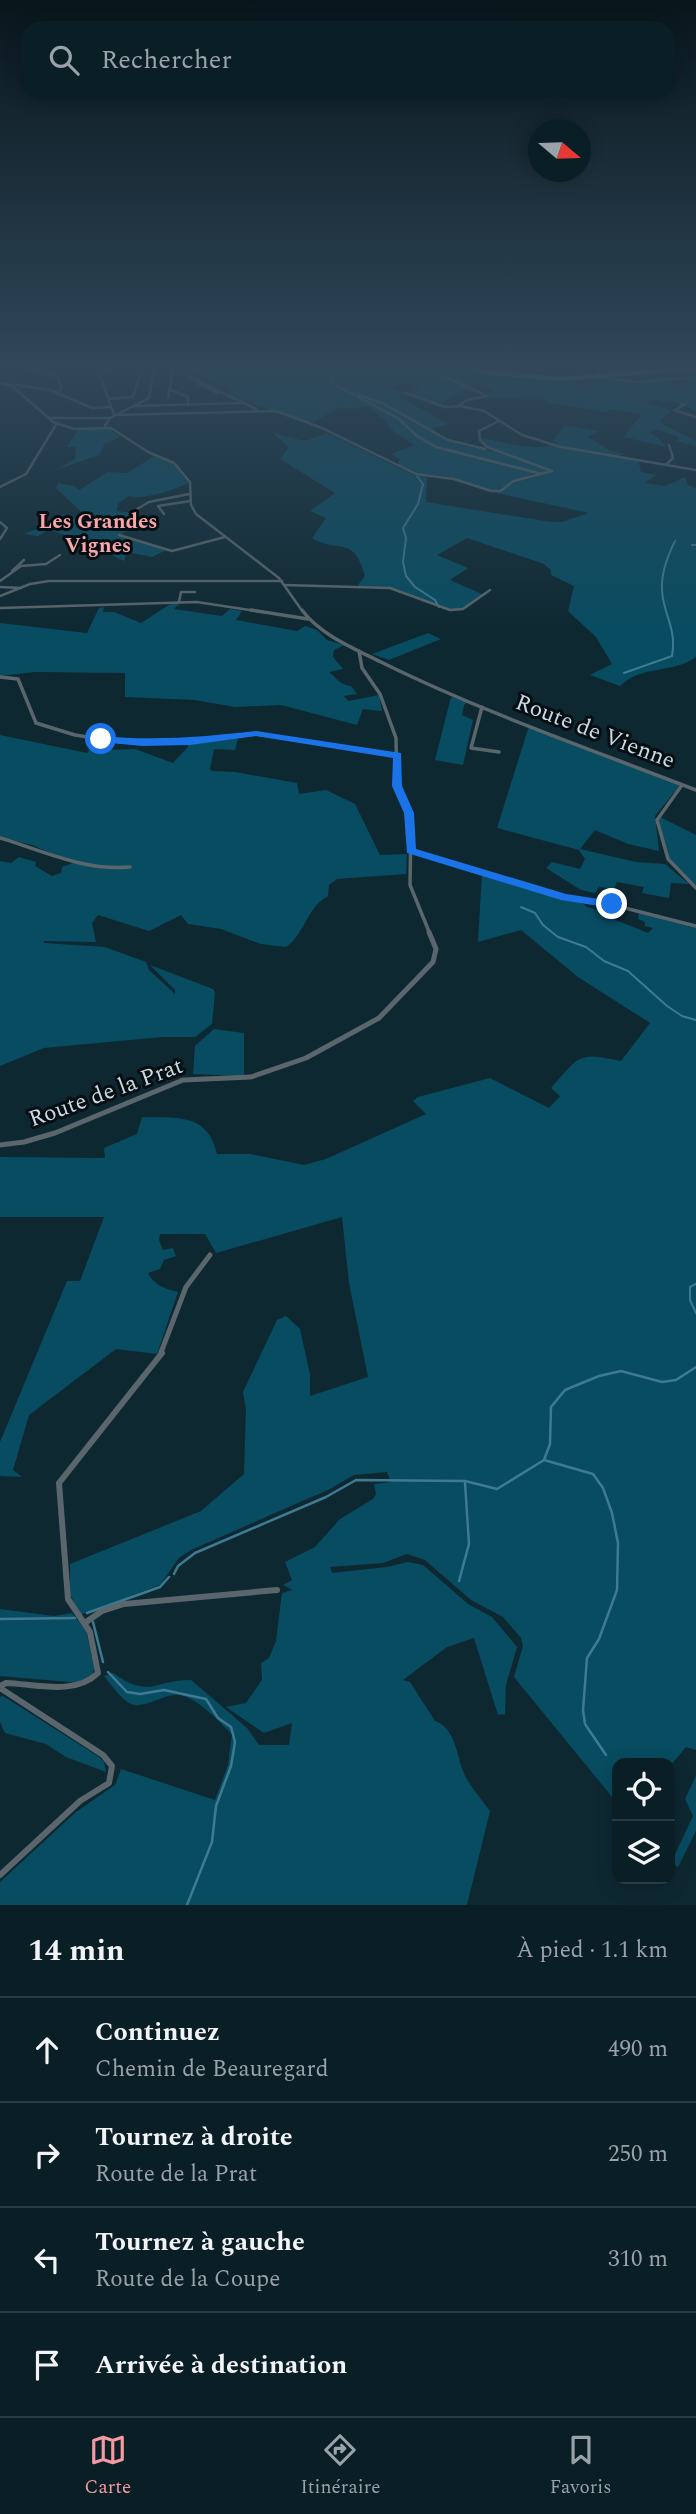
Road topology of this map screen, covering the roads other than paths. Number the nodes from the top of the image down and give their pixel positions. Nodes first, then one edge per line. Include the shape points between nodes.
1 (38, 455) edge
2 (155, 455) edge
3 (377, 455) edge
4 (467, 455) edge
5 (505, 455) edge
6 (617, 455) edge
7 (672, 455) edge
8 (665, 466) junction
9 (696, 470) edge
10 (543, 474) junction
11 (0, 487) edge
12 (189, 494) junction
13 (190, 501) junction
14 (138, 509) dead end
15 (164, 514) dead end
16 (0, 522) edge
17 (119, 536) dead end
18 (225, 537) junction
19 (0, 539) edge
20 (60, 555) dead end
21 (24, 560) dead end
22 (48, 564) junction
23 (53, 565) dead end
24 (11, 572) junction
25 (0, 581) edge
26 (283, 583) junction
27 (0, 587) edge
28 (21, 588) junction
29 (491, 590) dead end
30 (195, 592) dead end
31 (0, 596) edge
32 (179, 602) junction
33 (0, 608) edge
34 (308, 619) junction
35 (359, 651) junction
36 (0, 677) edge
37 (482, 707) junction
38 (499, 752) dead end
39 (398, 755) junction
40 (682, 785) junction
41 (696, 790) edge
42 (0, 838) edge
43 (411, 851) junction
44 (130, 867) dead end
45 (696, 888) edge
46 (696, 926) edge
47 (0, 1145) edge
48 (210, 1255) dead end
49 (277, 1590) dead end
50 (86, 1622) junction
51 (0, 1687) edge
52 (0, 1875) edge

1 - 11 street via 26,474
2 - 12 street via 174,463 189,481
3 - 10 street via 419,475 454,479 497,492 514,481
4 - 10 street
5 - 10 street via 552,470
6 - 8 street
7 - 8 street
8 - 9 street
12 - 13 street
12 - 14 street via 149,502
13 - 15 street via 158,506
13 - 18 street via 195,514
16 - 19 street via 7,528
17 - 18 street via 172,551
18 - 26 street
20 - 22 street
21 - 24 street
22 - 23 street
22 - 24 street via 26,564
24 - 25 street
26 - 28 street via 70,580
26 - 29 street via 390,588 450,610 463,609
26 - 34 street
27 - 28 street
28 - 31 street
30 - 32 street via 181,592
32 - 33 street
32 - 34 street
34 - 35 street, Route de Vienne
35 - 37 street, Route de Vienne
35 - 39 street, Route de la Prat via 362,668 380,694
36 - 39 street via 18,679 36,723 75,735 142,743 256,734
37 - 38 street via 471,748
37 - 40 street, Route de Vienne
39 - 43 street, Route de la Prat via 397,786 409,813
40 - 41 street, Route de Vienne
40 - 45 street via 656,820 668,864
42 - 44 street via 81,866
43 - 46 street via 565,898 606,903
43 - 47 street, Route de la Prat via 412,894 436,954 379,1017 275,1070 242,1078 183,1080 55,1133
48 - 50 street via 186,1287 163,1351 59,1483 68,1599 78,1618
49 - 50 street via 240,1597 137,1601
50 - 51 street via 99,1669 93,1680 74,1686 6,1683
51 - 52 street via 103,1755 113,1772 109,1783 80,1801

